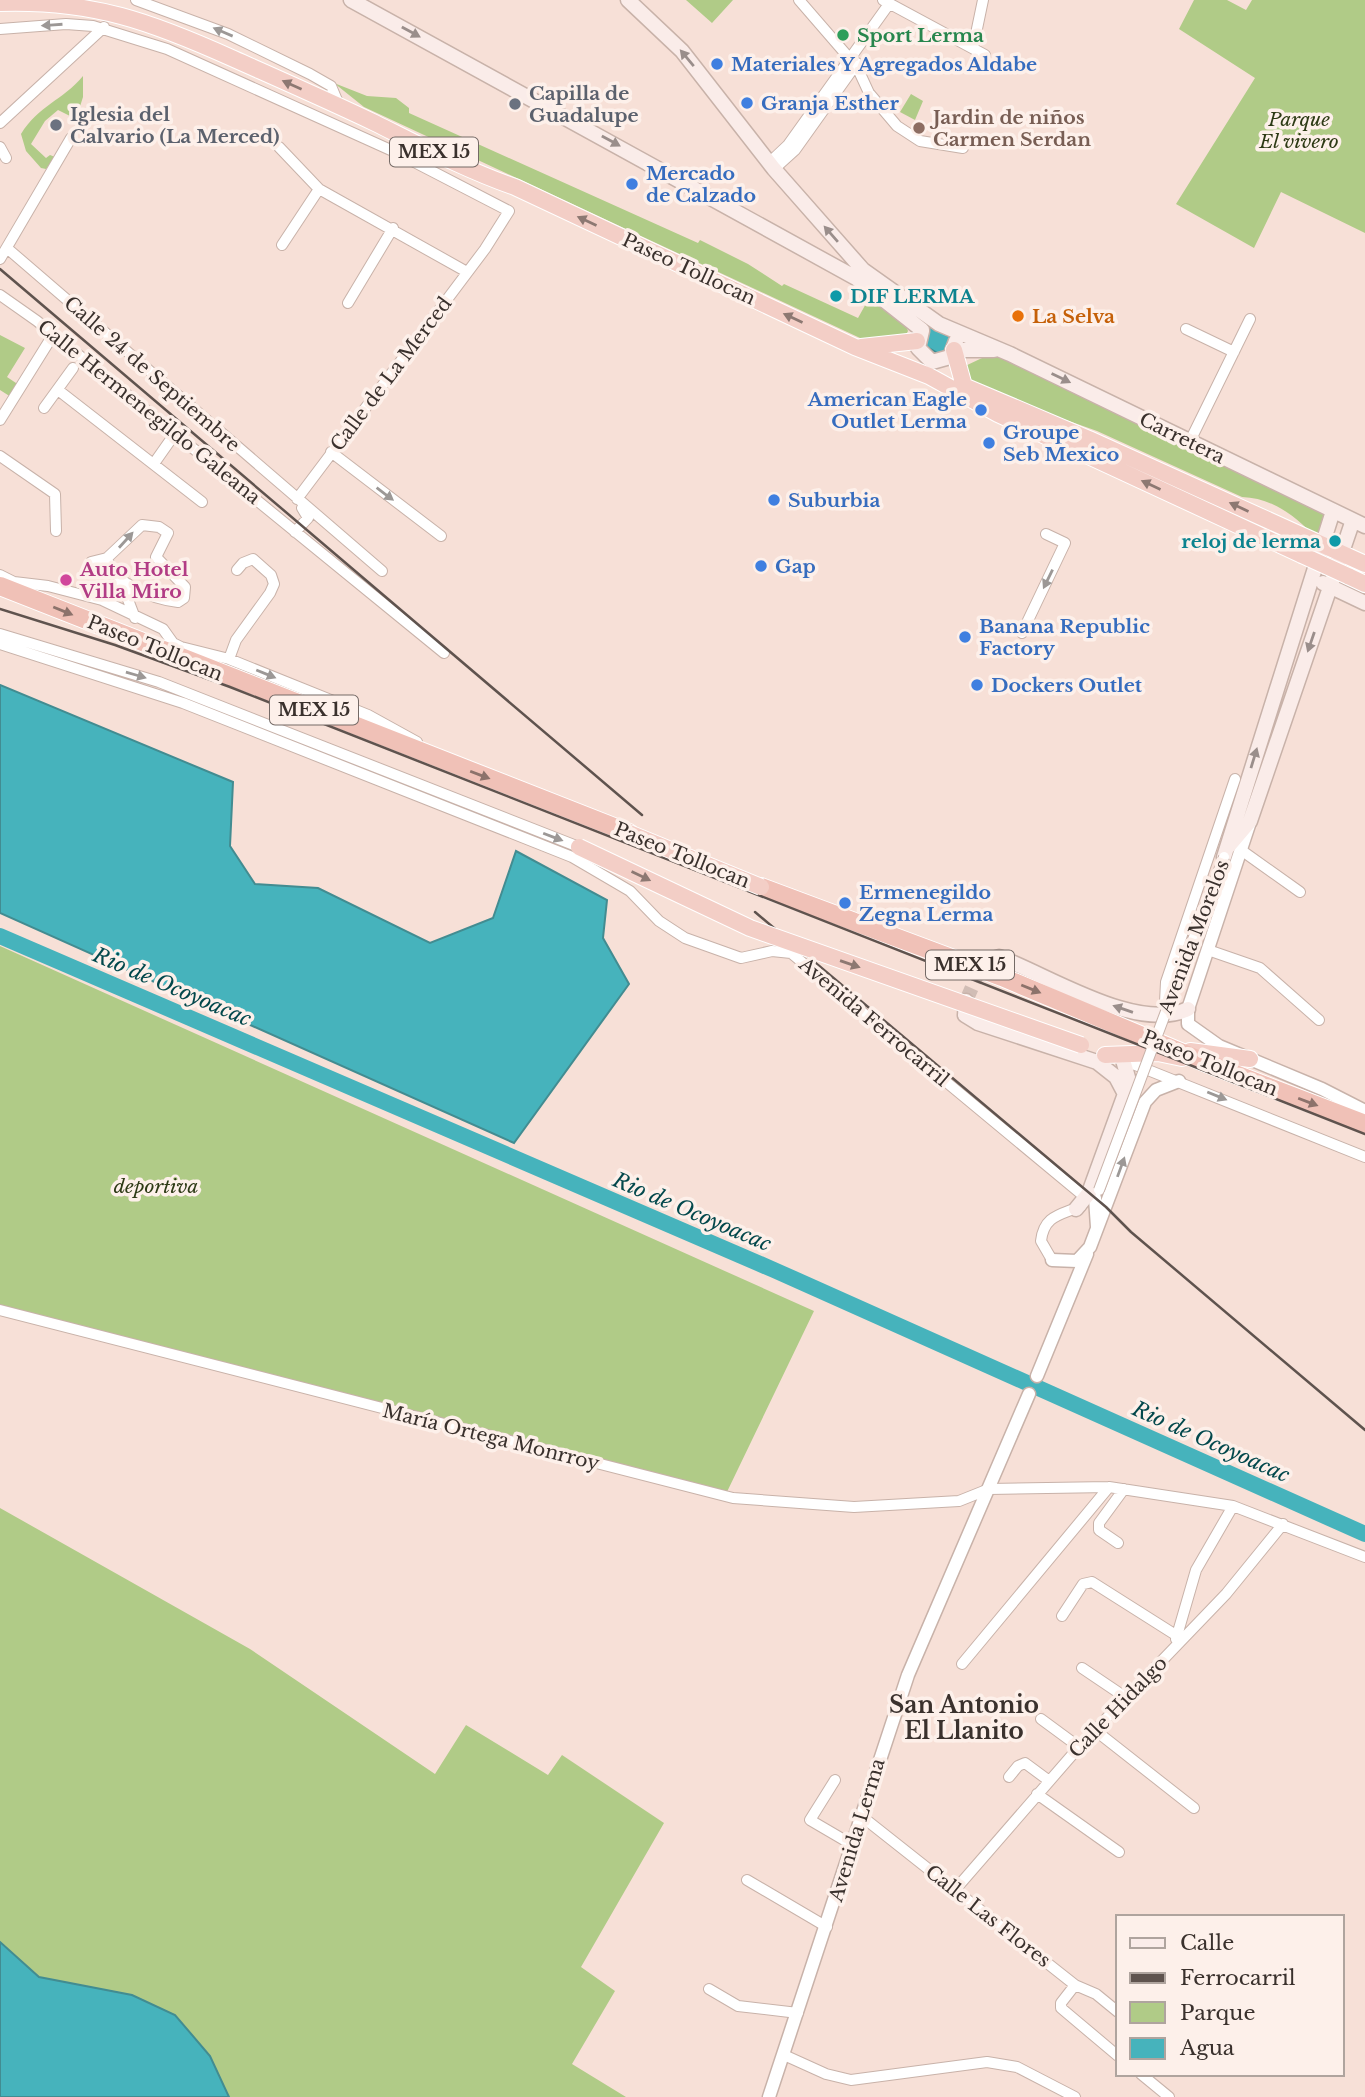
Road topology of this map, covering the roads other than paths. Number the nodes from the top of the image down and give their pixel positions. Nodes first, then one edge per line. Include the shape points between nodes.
1 (136, 0) edge
2 (351, 0) edge
3 (628, 0) edge
4 (799, 0) edge
5 (983, 0) edge
6 (886, 2) edge
7 (0, 3) edge
8 (104, 27) junction
9 (0, 29) edge
10 (973, 48) junction
11 (985, 55) dead end
12 (854, 63) junction
13 (339, 106) junction
14 (0, 122) edge
15 (71, 138) dead end
16 (0, 147) edge
17 (279, 147) dead end
18 (963, 148) dead end
19 (6, 158) dead end
20 (773, 165) junction
21 (319, 189) junction
22 (393, 228) junction
23 (282, 245) dead end
24 (3, 255) edge
25 (467, 272) junction
26 (859, 274) junction
27 (0, 295) edge
28 (348, 303) dead end
29 (1250, 319) dead end
30 (944, 326) junction
31 (1186, 329) dead end
32 (53, 335) junction
33 (920, 335) junction
34 (855, 347) junction
35 (999, 350) junction
36 (973, 351) joint
37 (1234, 352) junction
38 (957, 358) junction
39 (931, 366) junction
40 (73, 368) dead end
41 (964, 386) junction
42 (58, 390) junction
43 (44, 408) dead end
44 (0, 420) edge
45 (174, 435) junction
46 (1190, 441) junction
47 (331, 452) junction
48 (0, 456) edge
49 (155, 462) junction
50 (296, 499) junction
51 (202, 502) dead end
52 (1333, 511) junction
53 (1359, 523) edge
54 (56, 531) dead end
55 (295, 532) junction
56 (1046, 534) dead end
57 (441, 536) dead end
58 (1324, 546) junction
59 (1341, 554) junction
60 (107, 558) junction
61 (91, 562) dead end
62 (1365, 564) edge
63 (237, 570) dead end
64 (382, 571) dead end
65 (0, 575) edge
66 (1312, 579) junction
67 (125, 582) junction
68 (1365, 584) edge
69 (0, 586) edge
70 (1330, 586) junction
71 (102, 600) junction
72 (1306, 600) junction
73 (1365, 603) edge
74 (1323, 605) junction
75 (135, 618) junction
76 (1022, 633) dead end
77 (0, 634) edge
78 (0, 644) edge
79 (444, 653) dead end
80 (229, 659) junction
81 (433, 757) junction
82 (1235, 779) dead end
83 (629, 834) joint
84 (579, 847) joint
85 (1231, 851) junction
86 (761, 887) joint
87 (1300, 892) dead end
88 (1208, 950) junction
89 (984, 962) dead end
90 (966, 1001) dead end
91 (1185, 1011) junction
92 (1319, 1020) dead end
93 (1177, 1049) junction
94 (1105, 1055) junction
95 (1250, 1059) junction
96 (1124, 1060) junction
97 (1209, 1065) junction
98 (1179, 1081) junction
99 (1125, 1094) junction
100 (1365, 1111) edge
101 (1365, 1124) edge
102 (1365, 1157) edge
103 (1089, 1199) junction
104 (1097, 1231) junction
105 (1090, 1247) junction
106 (1052, 1260) junction
107 (1073, 1286) junction
108 (0, 1310) edge
109 (1037, 1376) joint
110 (1029, 1394) joint
111 (1109, 1487) junction
112 (989, 1489) junction
113 (1124, 1489) junction
114 (1233, 1506) junction
115 (1283, 1524) junction
116 (1118, 1543) dead end
117 (1365, 1557) edge
118 (1062, 1616) dead end
119 (1178, 1640) junction
120 (962, 1664) dead end
121 (1082, 1668) dead end
122 (1128, 1699) junction
123 (1041, 1719) dead end
124 (1096, 1731) junction
125 (1079, 1747) junction
126 (1009, 1777) dead end
127 (835, 1780) dead end
128 (1048, 1780) junction
129 (1037, 1794) junction
130 (1194, 1808) dead end
131 (860, 1815) junction
132 (851, 1844) junction
133 (1119, 1852) dead end
134 (747, 1880) dead end
135 (954, 1891) junction
136 (827, 1927) junction
137 (1075, 1985) junction
138 (709, 1989) dead end
139 (1116, 2010) edge
140 (798, 2013) junction
141 (1116, 2054) edge
142 (783, 2055) junction
143 (1143, 2076) edge
144 (769, 2097) edge
145 (1075, 2097) edge
146 (1168, 2097) edge

13 -> 1 street via 331,86 310,74 228,34
2 -> 26 main road
20 -> 3 main road via 682,51
4 - 12 street
5 - 10 street
6 - 10 street
6 - 12 street via 860,44
13 -> 7 highway, Paseo Tollocan / MEX 15 via 138,18 60,3
8 -> 9 street via 66,24
8 - 14 street
8 - 25 street, Calle de La Merced via 208,67 395,152 509,211
10 - 11 street
12 - 18 street via 869,93 900,129 920,141
12 - 20 street via 791,148
34 -> 13 highway, Paseo Tollocan / MEX 15
15 - 24 street
16 - 19 street
17 - 21 street
26 -> 20 main road
21 - 22 street
21 - 23 street
22 - 25 street
22 - 28 street
24 - 50 street, Calle 24 de Septiembre
25 - 47 street, Calle de La Merced
26 - 30 main road, Carretera
26 - 33 main road
27 - 32 street, Calle Hermenegildo Galeana
29 - 37 street
30 - 33 main road
30 - 35 main road, Carretera
30 - 38 main road via 956,342
31 - 37 street
32 - 44 street
32 - 45 street, Calle Hermenegildo Galeana
33 - 34 highway
33 - 39 main road via 918,348
34 - 39 highway, Paseo Tollocan / MEX 15
35 - 36 main road
35 -> 46 main road, Carretera
36 - 38 highway
37 - 46 street
38 - 39 main road
38 - 41 highway
39 - 41 street
68 -> 39 highway, Paseo Tollocan / MEX 15, bridge via 998,415
40 - 42 street
58 -> 41 highway
42 - 43 street
42 - 49 street
45 - 49 street
45 - 55 street, Calle Hermenegildo Galeana
46 - 52 main road, Carretera
47 - 50 street, Calle de La Merced
47 -> 57 street
48 - 54 street via 55,494
49 - 51 street
50 - 55 street via 308,518
50 - 64 street, Calle 24 de Septiembre
52 - 53 main road, Carretera
52 - 58 main road, Avenida Morelos
53 - 59 main road
55 - 79 street, Calle Hermenegildo Galeana
56 -> 76 street via 1065,543
58 - 59 highway
58 - 66 main road, Avenida Morelos
59 - 62 highway
59 - 70 main road
60 - 61 street
60 - 67 street
60 -> 67 street via 142,525 168,533 156,557 185,587 184,598 164,600
63 - 80 street via 253,559 274,584 236,640
65 - 71 street
66 - 70 main road
66 - 72 main road, Avenida Morelos
67 - 71 street
67 - 75 street
69 -> 81 highway, Paseo Tollocan / MEX 15
70 - 73 main road
70 - 74 main road
71 - 75 street
72 - 74 main road
85 -> 72 main road, Avenida Morelos
74 -> 85 main road via 1250,821
75 - 80 street via 163,629 181,647
77 -> 84 street via 159,682
78 - 103 street, Avenida Ferrocarril via 160,694 572,858 643,901 659,921 707,948 741,958 772,951 791,953
80 -> 81 street via 368,715 420,743
81 -> 83 highway, Paseo Tollocan / MEX 15
82 - 91 street via 1166,982 1166,1002 1172,1010
83 - 86 highway, Paseo Tollocan / MEX 15, bridge
84 -> 94 highway, bridge via 750,928
85 - 87 street
85 - 88 street, Avenida Morelos
85 - 103 street, Avenida Morelos, bridge
86 -> 93 highway, Paseo Tollocan / MEX 15 via 1002,977
88 - 91 street, Avenida Morelos
88 - 92 street via 1260,968
91 -> 89 main road via 1158,1017 1139,1014 999,957
90 - 99 main road via 965,1015 978,1023 1097,1062 1116,1077
91 - 95 street, Avenida Morelos via 1194,1031
93 - 95 highway
93 - 97 highway, Paseo Tollocan / MEX 15
94 - 96 highway
94 - 97 highway via 1158,1053
95 - 100 street, Avenida Morelos
96 - 98 street
96 - 99 main road via 1129,1081
97 -> 101 highway, Paseo Tollocan / MEX 15
98 -> 102 street
104 -> 98 street via 1145,1102 1156,1090
99 - 103 main road
103 - 104 street
103 - 106 street via 1054,1216 1043,1231 1044,1250
104 - 105 street
105 - 106 street via 1077,1261
105 - 107 street
106 - 107 street via 1068,1270
107 - 109 street
108 - 112 street, María Ortega Monrroy via 733,1498 854,1507 959,1501
109 - 110 street
110 - 112 street
111 - 112 street, María Ortega Monrroy
111 - 113 street, María Ortega Monrroy
111 - 120 street
112 - 131 street, Avenida Lerma via 908,1675
113 - 114 street, María Ortega Monrroy
113 - 116 street via 1098,1530
114 - 115 street, María Ortega Monrroy
114 - 119 street via 1196,1570
115 - 117 street, María Ortega Monrroy
115 - 119 street, Calle Hidalgo via 1226,1594
118 - 119 street via 1083,1584 1092,1582
119 - 122 street, Calle Hidalgo
121 - 122 street
122 - 124 street, Calle Hidalgo
123 - 125 street
124 - 125 street, Calle Hidalgo
124 - 130 street
125 - 128 street, Calle Hidalgo
126 - 128 street via 1025,1763
127 - 132 street via 810,1820
128 - 129 street, Calle Hidalgo
129 - 133 street
129 - 135 street, Calle Hidalgo
131 - 132 street, Avenida Lerma
131 - 135 street, Calle Las Flores
132 - 136 street, Avenida Lerma
134 - 136 street
135 - 137 street, Calle Las Flores
136 - 140 street, Avenida Lerma
137 - 139 street, Calle Las Flores
137 - 141 street via 1061,2008
138 - 140 street via 738,2006
140 - 142 street, Avenida Lerma
142 - 144 street, Avenida Lerma
142 - 145 street via 851,2080 988,2062 1017,2067
143 - 146 street

